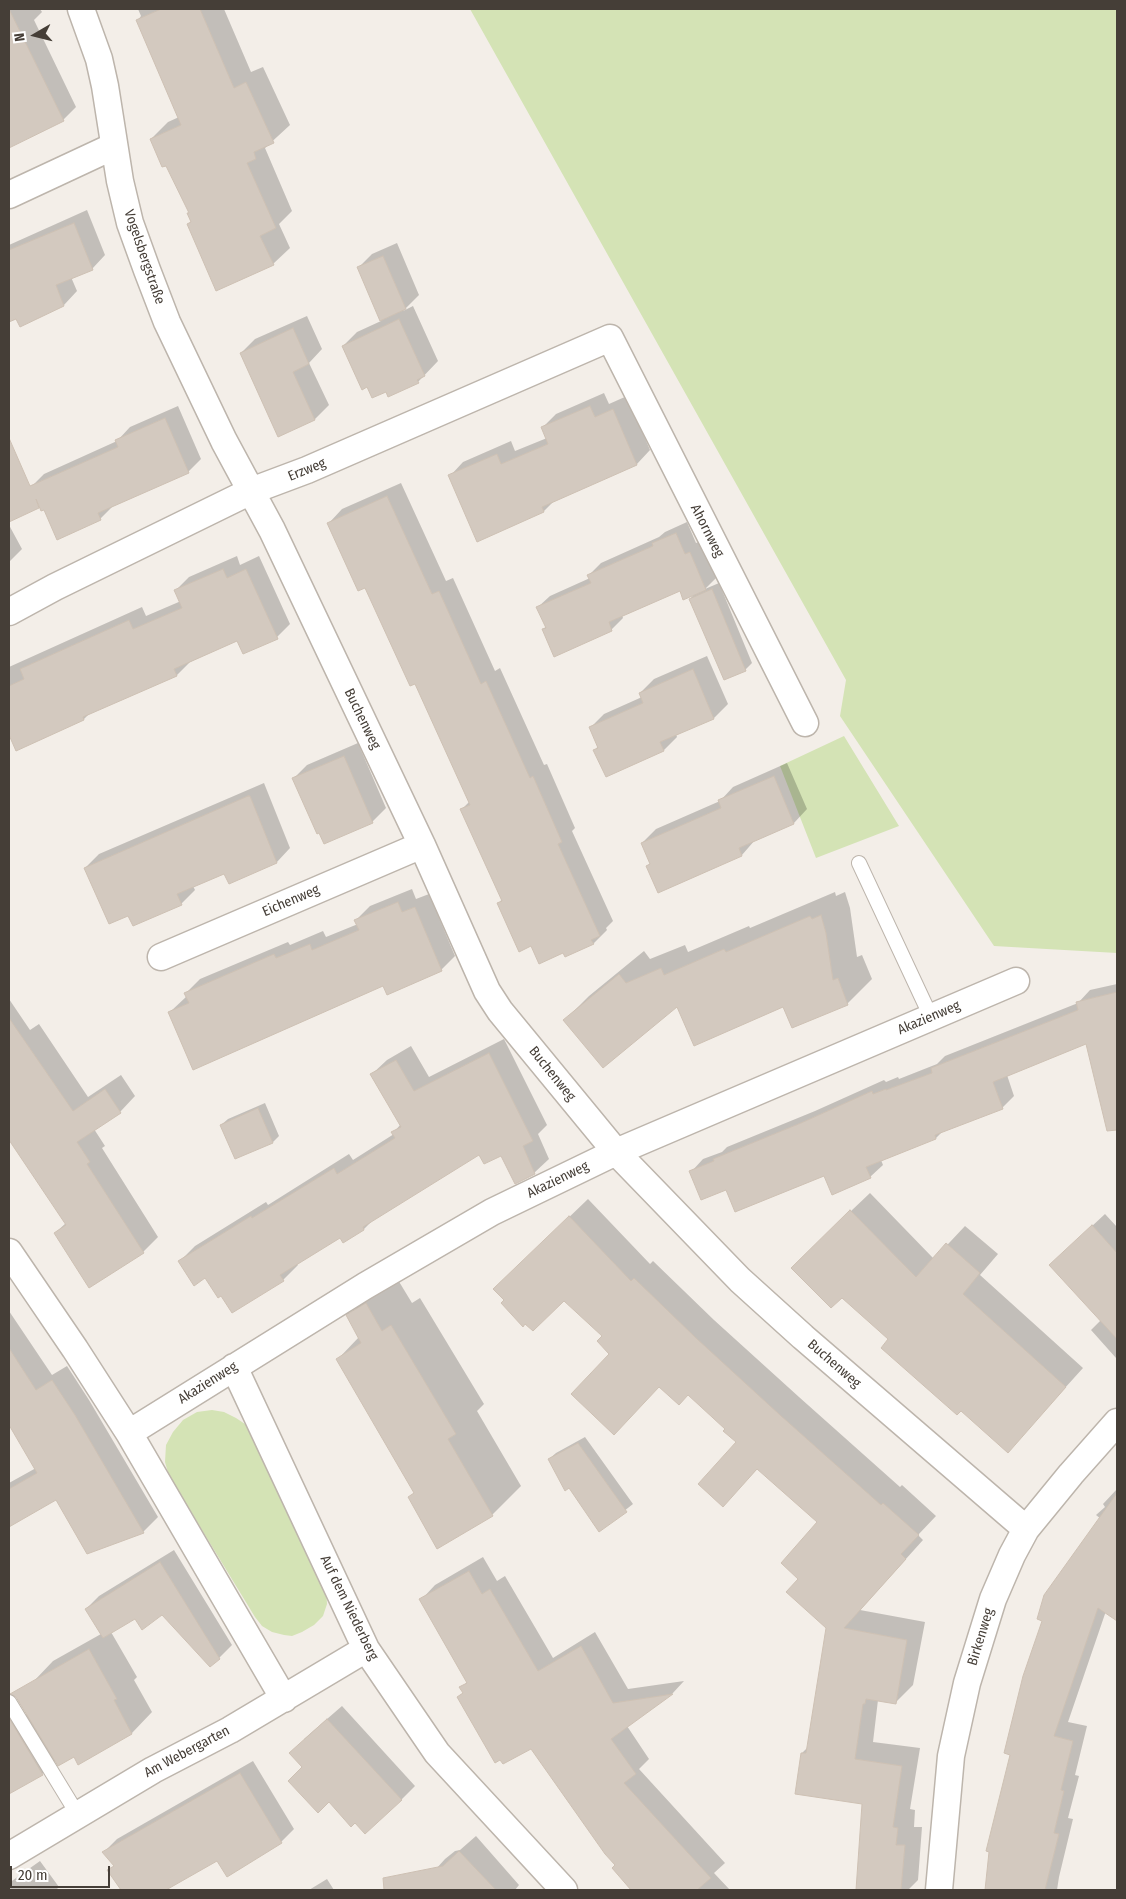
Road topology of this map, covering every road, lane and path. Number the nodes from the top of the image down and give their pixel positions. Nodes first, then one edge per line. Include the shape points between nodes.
1 (81, 9) edge
2 (114, 146) junction
3 (9, 195) edge
4 (610, 338) joint
5 (251, 492) junction
6 (9, 612) edge
7 (805, 723) dead end
8 (422, 844) junction
9 (859, 863) dead end
10 (161, 957) dead end
11 (1016, 981) dead end
12 (931, 1017) junction
13 (616, 1152) junction
14 (9, 1252) edge
15 (234, 1366) junction
16 (1117, 1422) edge
17 (129, 1433) junction
18 (1026, 1529) junction
19 (366, 1649) junction
20 (284, 1699) junction
21 (9, 1702) edge
22 (78, 1815) junction
23 (9, 1856) edge
24 (564, 1890) edge
25 (939, 1890) edge

1 - 2 street, Vogelsbergstraße via 105,86
2 - 3 street
2 - 5 street, Vogelsbergstraße via 130,223 167,322
4 - 5 street, Erzweg
4 - 7 street, Ahornweg
5 - 6 street, Erzweg
5 - 8 street, Buchenweg
8 - 10 street, Eichenweg
8 - 13 street, Buchenweg via 487,991
9 - 12 lane
11 - 12 street, Akazienweg
12 - 13 street, Akazienweg
13 - 15 street, Akazienweg via 437,1242
13 - 18 street, Buchenweg via 740,1280
14 - 17 street
15 - 17 street, Akazienweg
15 - 19 street, Auf dem Niederberg
16 - 18 street, Birkenweg
17 - 20 street
18 - 25 street, Birkenweg via 993,1599 966,1683 951,1756
19 - 20 street, Am Webergarten
19 - 24 street, Auf dem Niederberg via 437,1753
20 - 22 street, Am Webergarten
21 - 22 lane
22 - 23 street, Am Webergarten

